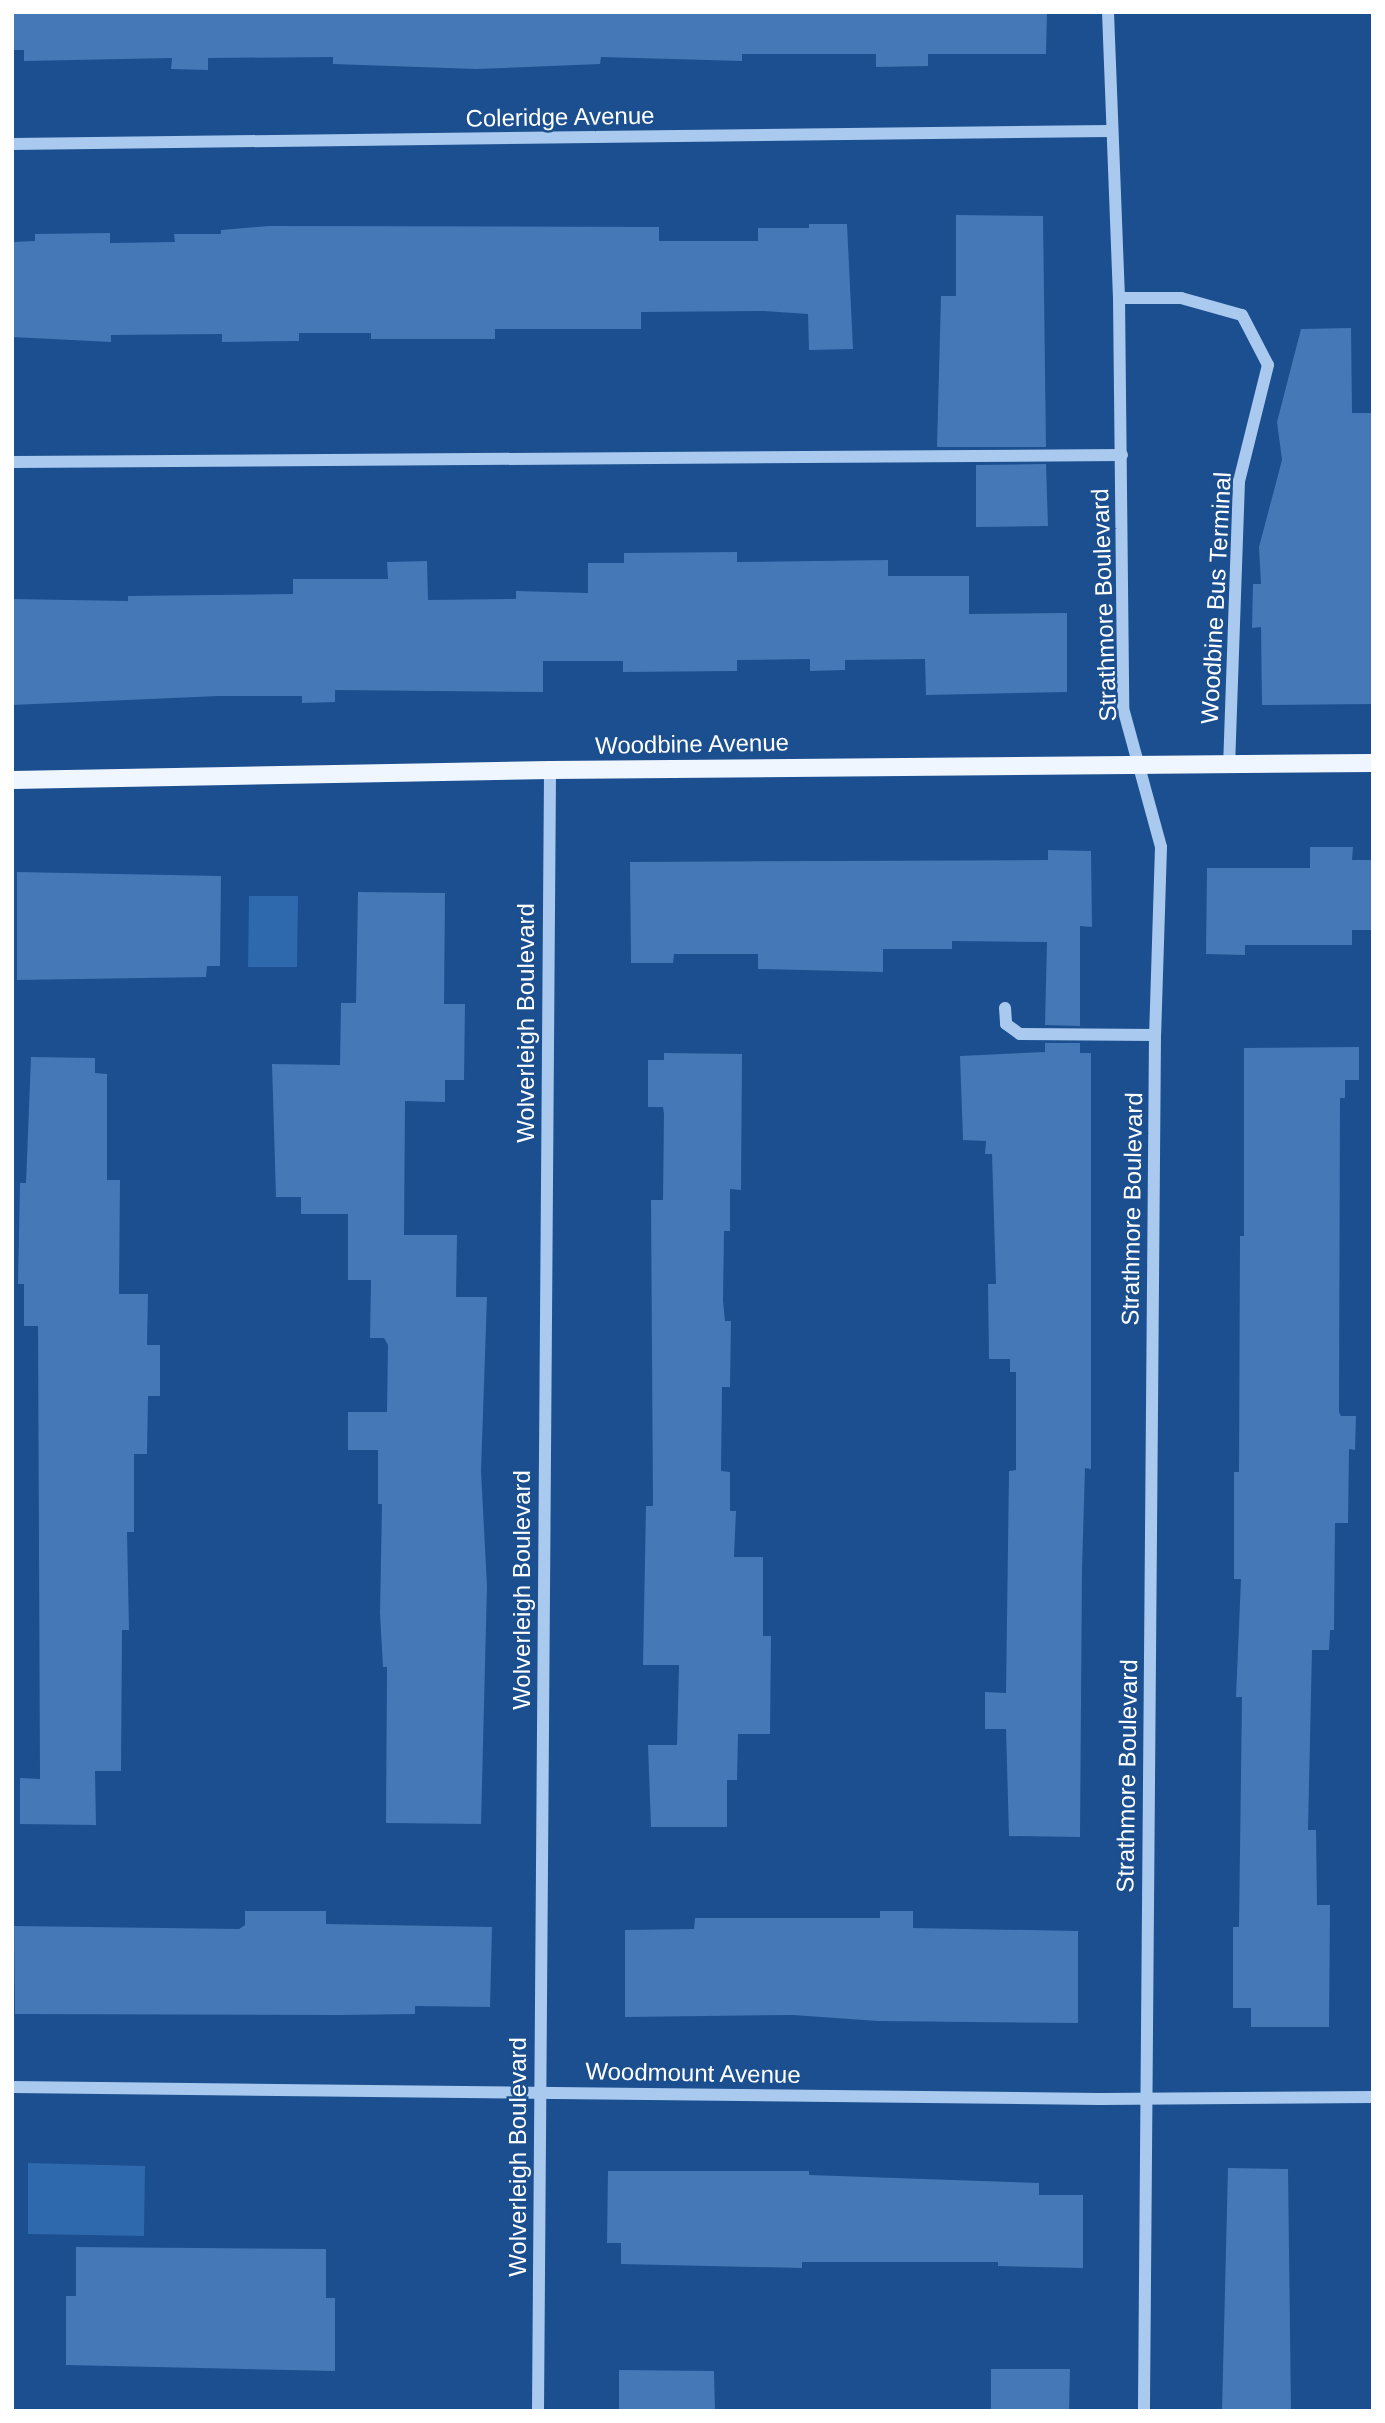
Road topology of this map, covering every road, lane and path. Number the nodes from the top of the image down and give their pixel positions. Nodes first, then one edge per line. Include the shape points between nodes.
1 (1108, 12) edge
2 (1109, 131) junction
3 (12, 144) edge
4 (1119, 298) junction
5 (1122, 455) junction
6 (12, 462) edge
7 (1135, 763) junction
8 (1373, 763) edge
9 (1229, 765) junction
10 (550, 770) junction
11 (12, 780) edge
12 (1005, 1008) dead end
13 (1155, 1035) junction
14 (12, 2087) edge
15 (539, 2092) junction
16 (1373, 2097) edge
17 (1145, 2099) junction
18 (538, 2411) edge
19 (1144, 2411) edge

1 - 2 street, Strathmore Boulevard
2 - 3 street, Coleridge Avenue
2 - 4 street, Strathmore Boulevard
4 - 5 street, Strathmore Boulevard
4 - 9 street, Woodbine Bus Terminal via 1181,298 1242,315 1268,365 1239,481
5 - 6 street
5 - 7 street, Strathmore Boulevard via 1123,708
7 - 9 main road, Woodbine Avenue
7 - 10 main road, Woodbine Avenue
7 - 13 street, Strathmore Boulevard via 1161,848
8 - 9 main road, Woodbine Avenue
10 - 11 main road, Woodbine Avenue
10 - 15 street, Wolverleigh Boulevard
12 - 13 street via 1006,1024 1020,1034
13 - 17 street, Strathmore Boulevard
14 - 15 street, Woodmount Avenue
15 - 17 street, Woodmount Avenue
15 - 18 street, Wolverleigh Boulevard
16 - 17 street, Woodmount Avenue
17 - 19 street, Strathmore Boulevard

